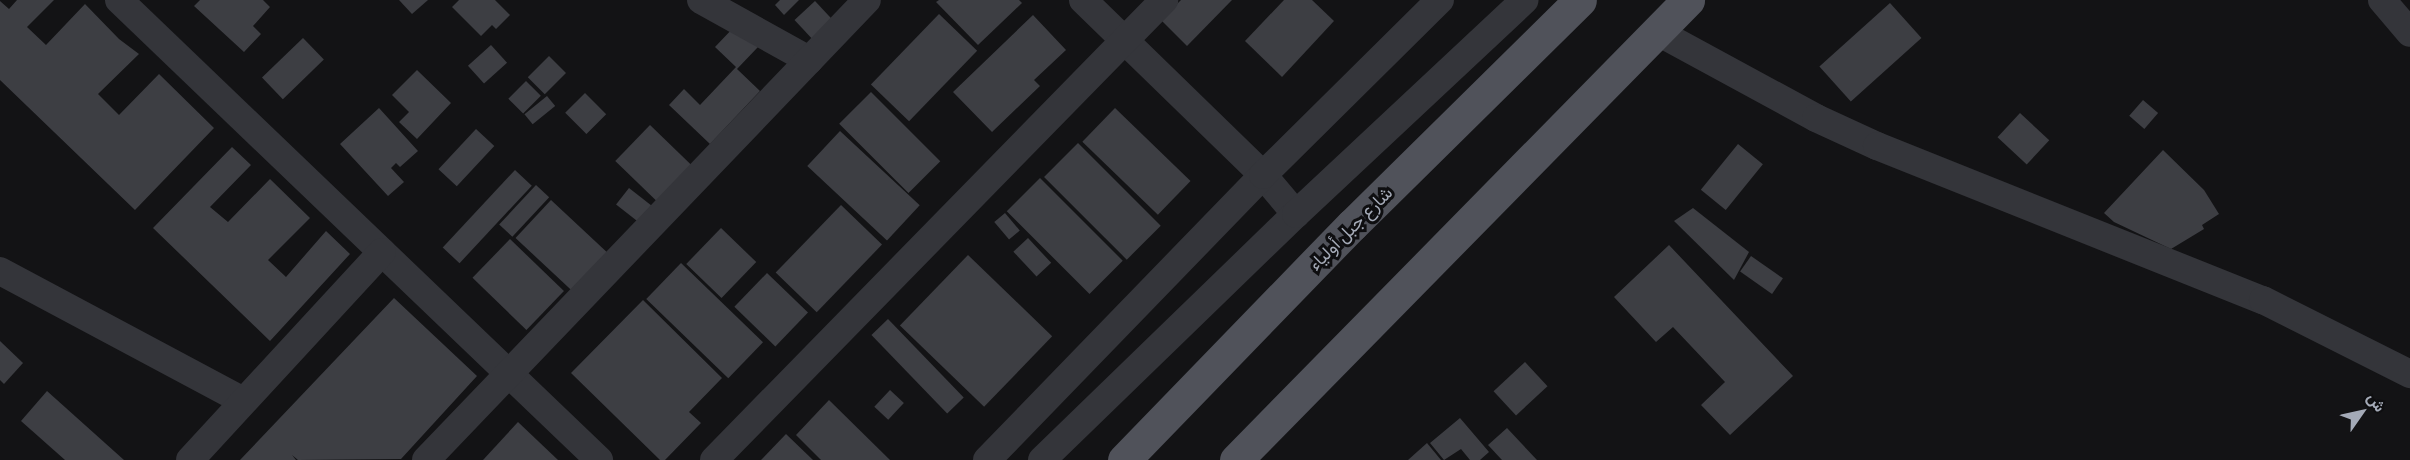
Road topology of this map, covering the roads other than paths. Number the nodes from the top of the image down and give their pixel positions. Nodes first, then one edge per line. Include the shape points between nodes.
1 (119, 0) edge
2 (701, 0) edge
3 (867, 0) edge
4 (1083, 0) edge
5 (1164, 0) edge
6 (1440, 0) edge
7 (1525, 0) edge
8 (1580, 0) edge
9 (1688, 0) edge
10 (2382, 0) edge
11 (1656, 31) junction
12 (2410, 33) edge
13 (1125, 40) junction
14 (809, 60) junction
15 (1263, 175) junction
16 (1296, 214) junction
17 (382, 252) junction
18 (0, 271) edge
19 (509, 374) junction
20 (2410, 374) edge
21 (243, 401) junction
22 (190, 460) edge
23 (426, 460) edge
24 (600, 460) edge
25 (714, 460) edge
26 (987, 460) edge
27 (1042, 460) edge
28 (1124, 460) edge
29 (1236, 460) edge

1 - 17 street
2 - 14 street
3 - 14 street
4 - 13 street
5 - 13 street
6 - 15 street
7 - 16 street
8 - 28 main road, شارع جبل أولياء via 1352,225
9 - 11 main road
10 - 12 street
11 - 20 street via 1816,118 1877,146 2263,300
11 - 29 main road
13 - 15 street
13 - 25 street
14 - 19 street
15 - 16 street
15 - 26 street
16 - 27 street
17 - 19 street
17 - 21 street
18 - 21 street
19 - 23 street
19 - 24 street
21 - 22 street

